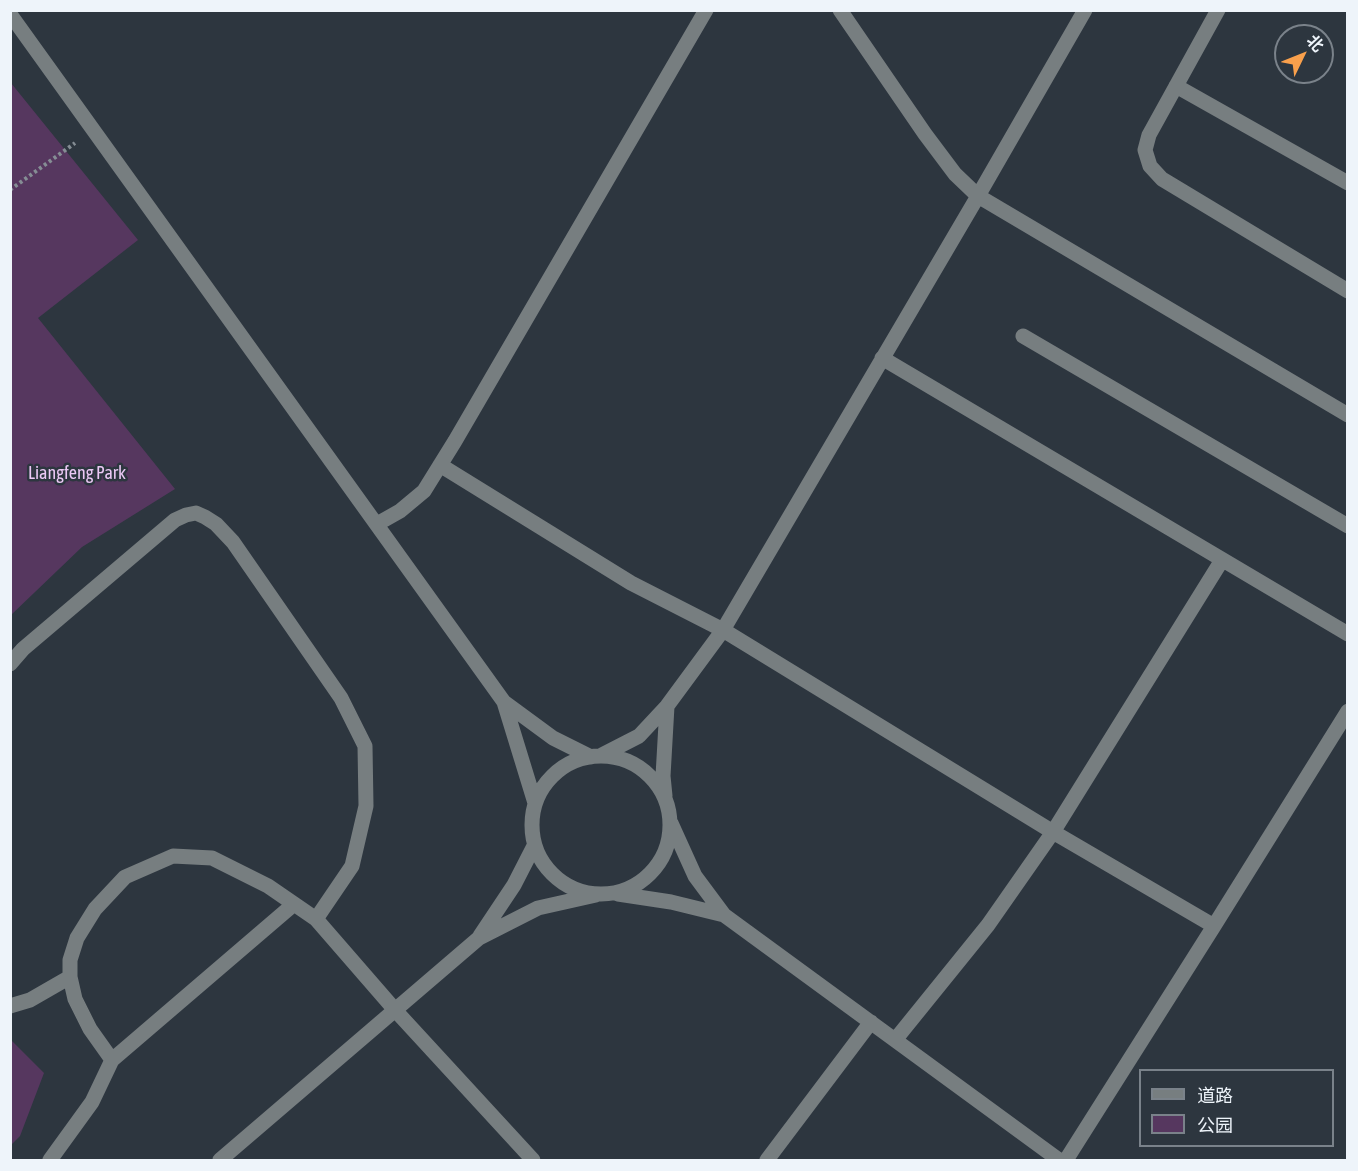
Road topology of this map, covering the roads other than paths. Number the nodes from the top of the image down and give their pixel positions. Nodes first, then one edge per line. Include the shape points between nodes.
1 (706, 10) edge
2 (840, 10) edge
3 (1085, 10) edge
4 (1218, 10) edge
5 (10, 14) edge
6 (1176, 86) junction
7 (1347, 183) edge
8 (978, 196) junction
9 (1347, 291) edge
10 (1023, 336) dead end
11 (882, 358) junction
12 (1347, 415) edge
13 (440, 465) junction
14 (377, 524) junction
15 (1347, 526) edge
16 (1222, 560) junction
17 (723, 630) junction
18 (1347, 634) edge
19 (10, 664) edge
20 (504, 702) junction
21 (667, 706) junction
22 (1347, 711) edge
23 (596, 756) junction
24 (665, 799) junction
25 (535, 802) junction
26 (670, 823) junction
27 (1053, 832) junction
28 (534, 846) junction
29 (617, 893) junction
30 (596, 895) junction
31 (294, 904) junction
32 (724, 915) junction
33 (316, 919) junction
34 (1214, 926) junction
35 (479, 939) junction
36 (70, 977) junction
37 (10, 1006) edge
38 (395, 1010) junction
39 (871, 1022) junction
40 (895, 1040) junction
41 (112, 1060) junction
42 (50, 1161) edge
43 (220, 1161) edge
44 (533, 1161) edge
45 (767, 1161) edge
46 (1059, 1161) edge
47 (1066, 1161) edge

1 - 13 street
2 - 8 street via 925,134 955,174
3 - 8 street
4 - 6 street
5 - 14 street
6 - 7 street
6 - 9 street via 1149,135 1146,150 1150,166 1162,179
8 - 11 street
8 - 12 street
10 - 15 street
11 - 16 street
11 - 17 street
13 - 14 street via 424,491
13 - 17 street via 631,583
14 - 20 street
16 - 18 street
16 - 27 street
17 - 21 street
17 - 27 street
19 - 33 street via 175,520 196,513 216,524 233,542 341,698 365,746 366,806 352,866
20 - 23 street via 553,738
20 - 25 street
21 - 23 street via 639,735
21 - 24 street
22 - 34 street
23 - 24 street via 626,760 646,773
23 - 25 street via 561,768 545,783
24 - 26 street
25 - 28 street via 531,824
26 - 29 street via 664,855 652,873 636,886
26 - 32 street via 694,876
27 - 34 street
27 - 40 street via 988,925
28 - 30 street via 558,880
28 - 35 street
29 - 30 street
29 - 32 street
30 - 35 street via 538,908
31 - 33 street
31 - 36 street via 212,858 172,856 125,877 95,909 77,938 70,960
31 - 41 street
32 - 39 street
33 - 38 street
34 - 47 street
35 - 38 street
36 - 37 street via 30,1000
36 - 41 street via 75,999 90,1029
38 - 43 street
38 - 44 street
39 - 40 street
39 - 45 street
40 - 46 street
41 - 42 street via 92,1102

